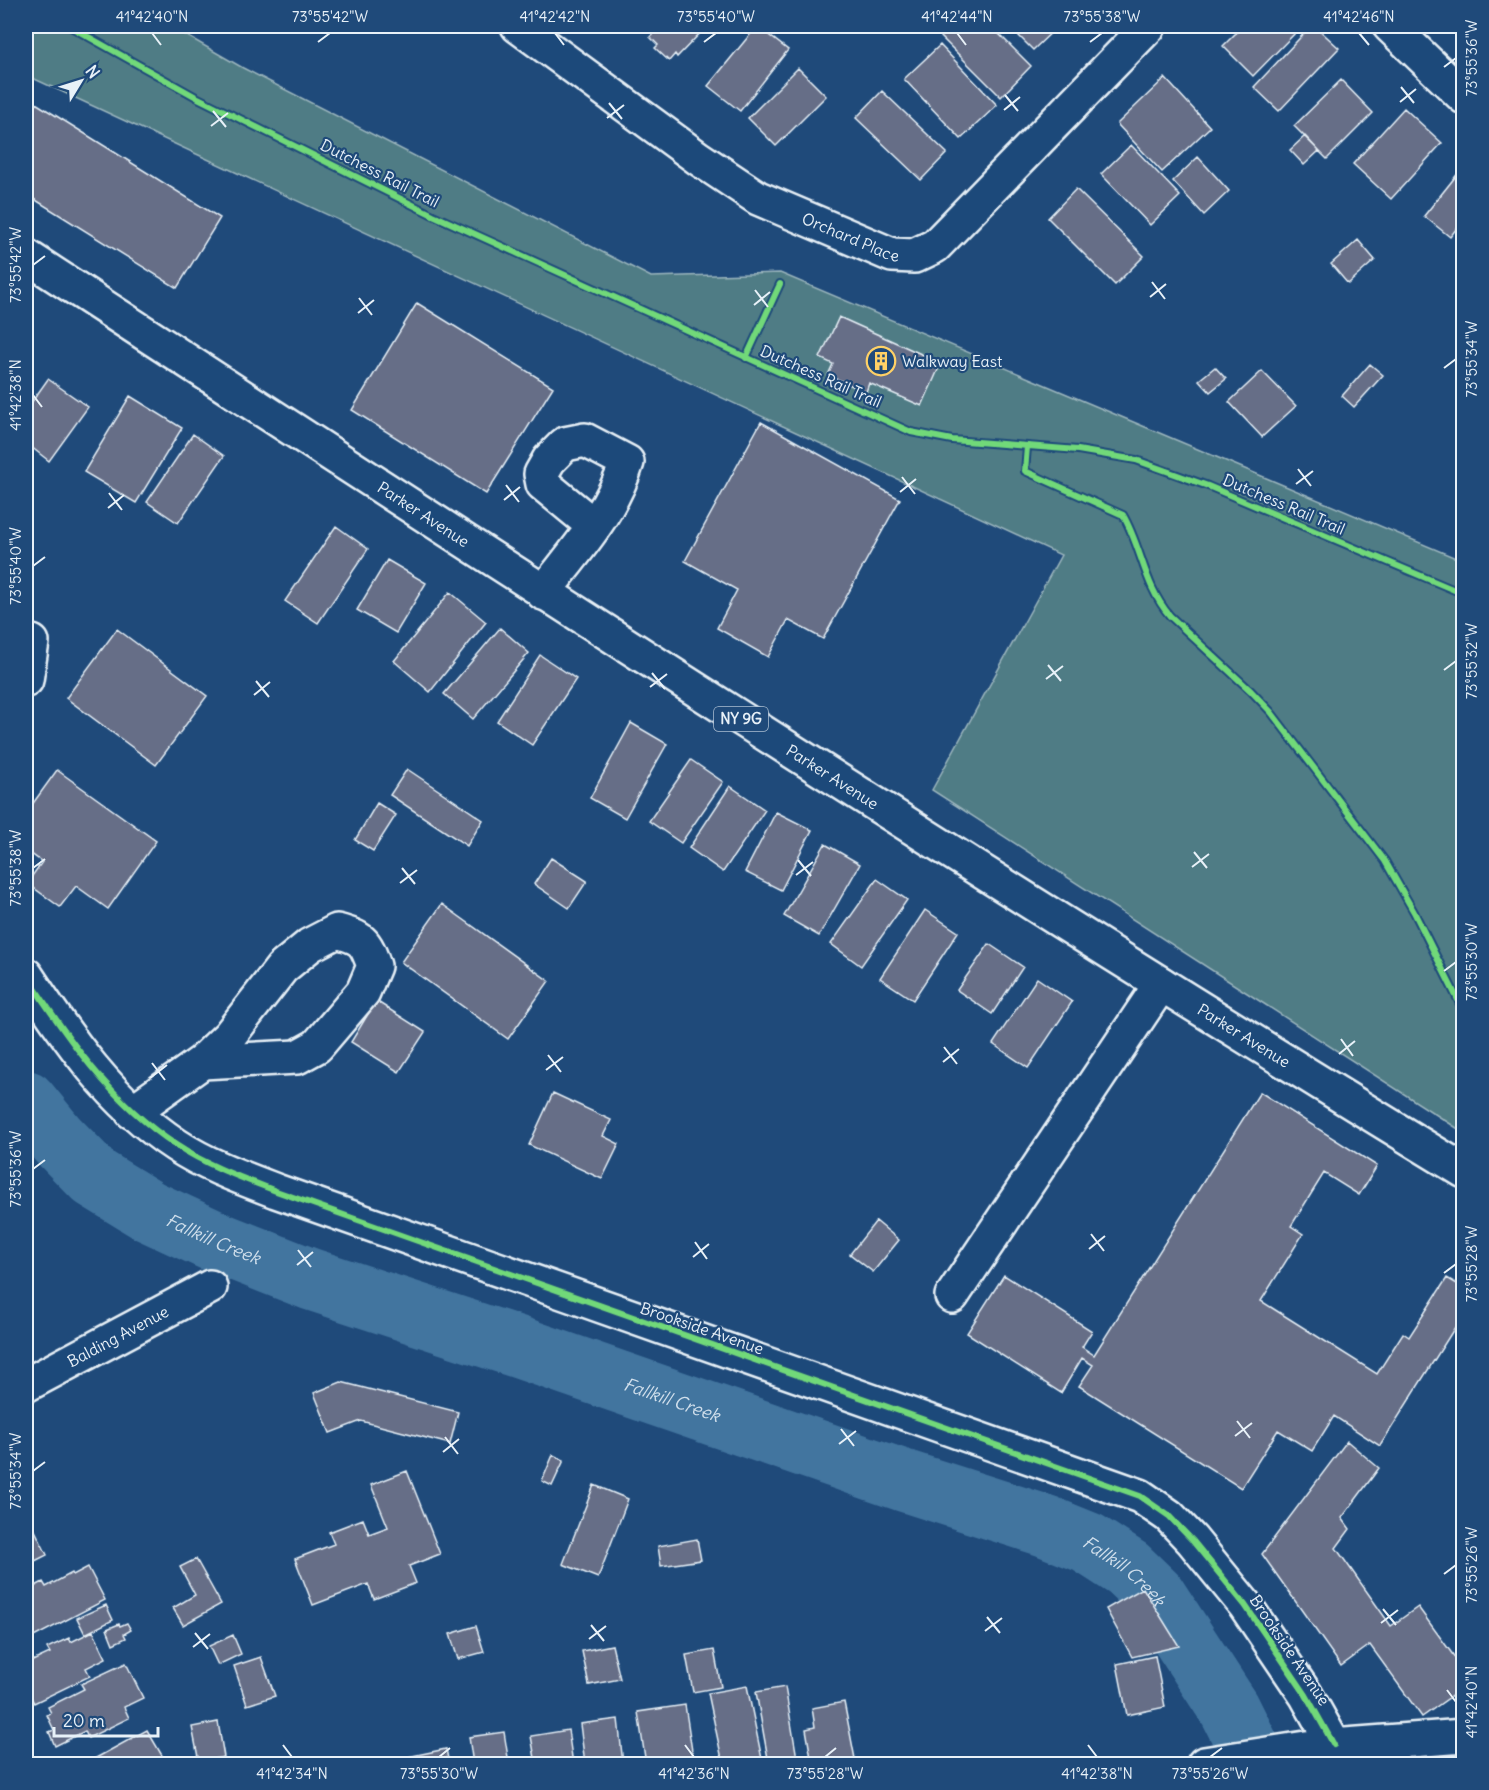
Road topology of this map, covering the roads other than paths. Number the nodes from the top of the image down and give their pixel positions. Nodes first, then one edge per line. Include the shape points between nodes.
1 (518, 26) edge
2 (1149, 26) edge
3 (1390, 26) edge
4 (1464, 97) edge
5 (26, 256) edge
6 (594, 526) dead end
7 (543, 593) junction
8 (32, 642) dead end
9 (26, 680) edge
10 (26, 975) edge
11 (1161, 984) junction
12 (202, 1062) junction
13 (132, 1112) junction
14 (1464, 1172) edge
15 (210, 1287) dead end
16 (952, 1296) dead end
17 (26, 1385) edge
18 (1464, 1736) edge
19 (1334, 1745) junction
20 (1204, 1764) edge

1 - 2 street, Orchard Place via 758,198 892,255 914,256 943,238
3 - 4 street
5 - 7 street, Parker Avenue / NY 9G
6 - 7 street
7 - 11 street, Parker Avenue / NY 9G
8 - 9 street
10 - 13 street, Brookside Avenue via 93,1070
11 - 14 street, Parker Avenue / NY 9G
11 - 16 street
12 - 12 street via 229,1036 282,968 310,945 337,931 357,937 368,948 374,966 363,992 317,1046 297,1057
12 - 13 street
13 - 19 street, Brookside Avenue via 177,1146 224,1171 276,1191 1140,1496 1170,1516 1245,1605 1306,1695
15 - 17 street, Balding Avenue
18 - 19 street
19 - 20 street

